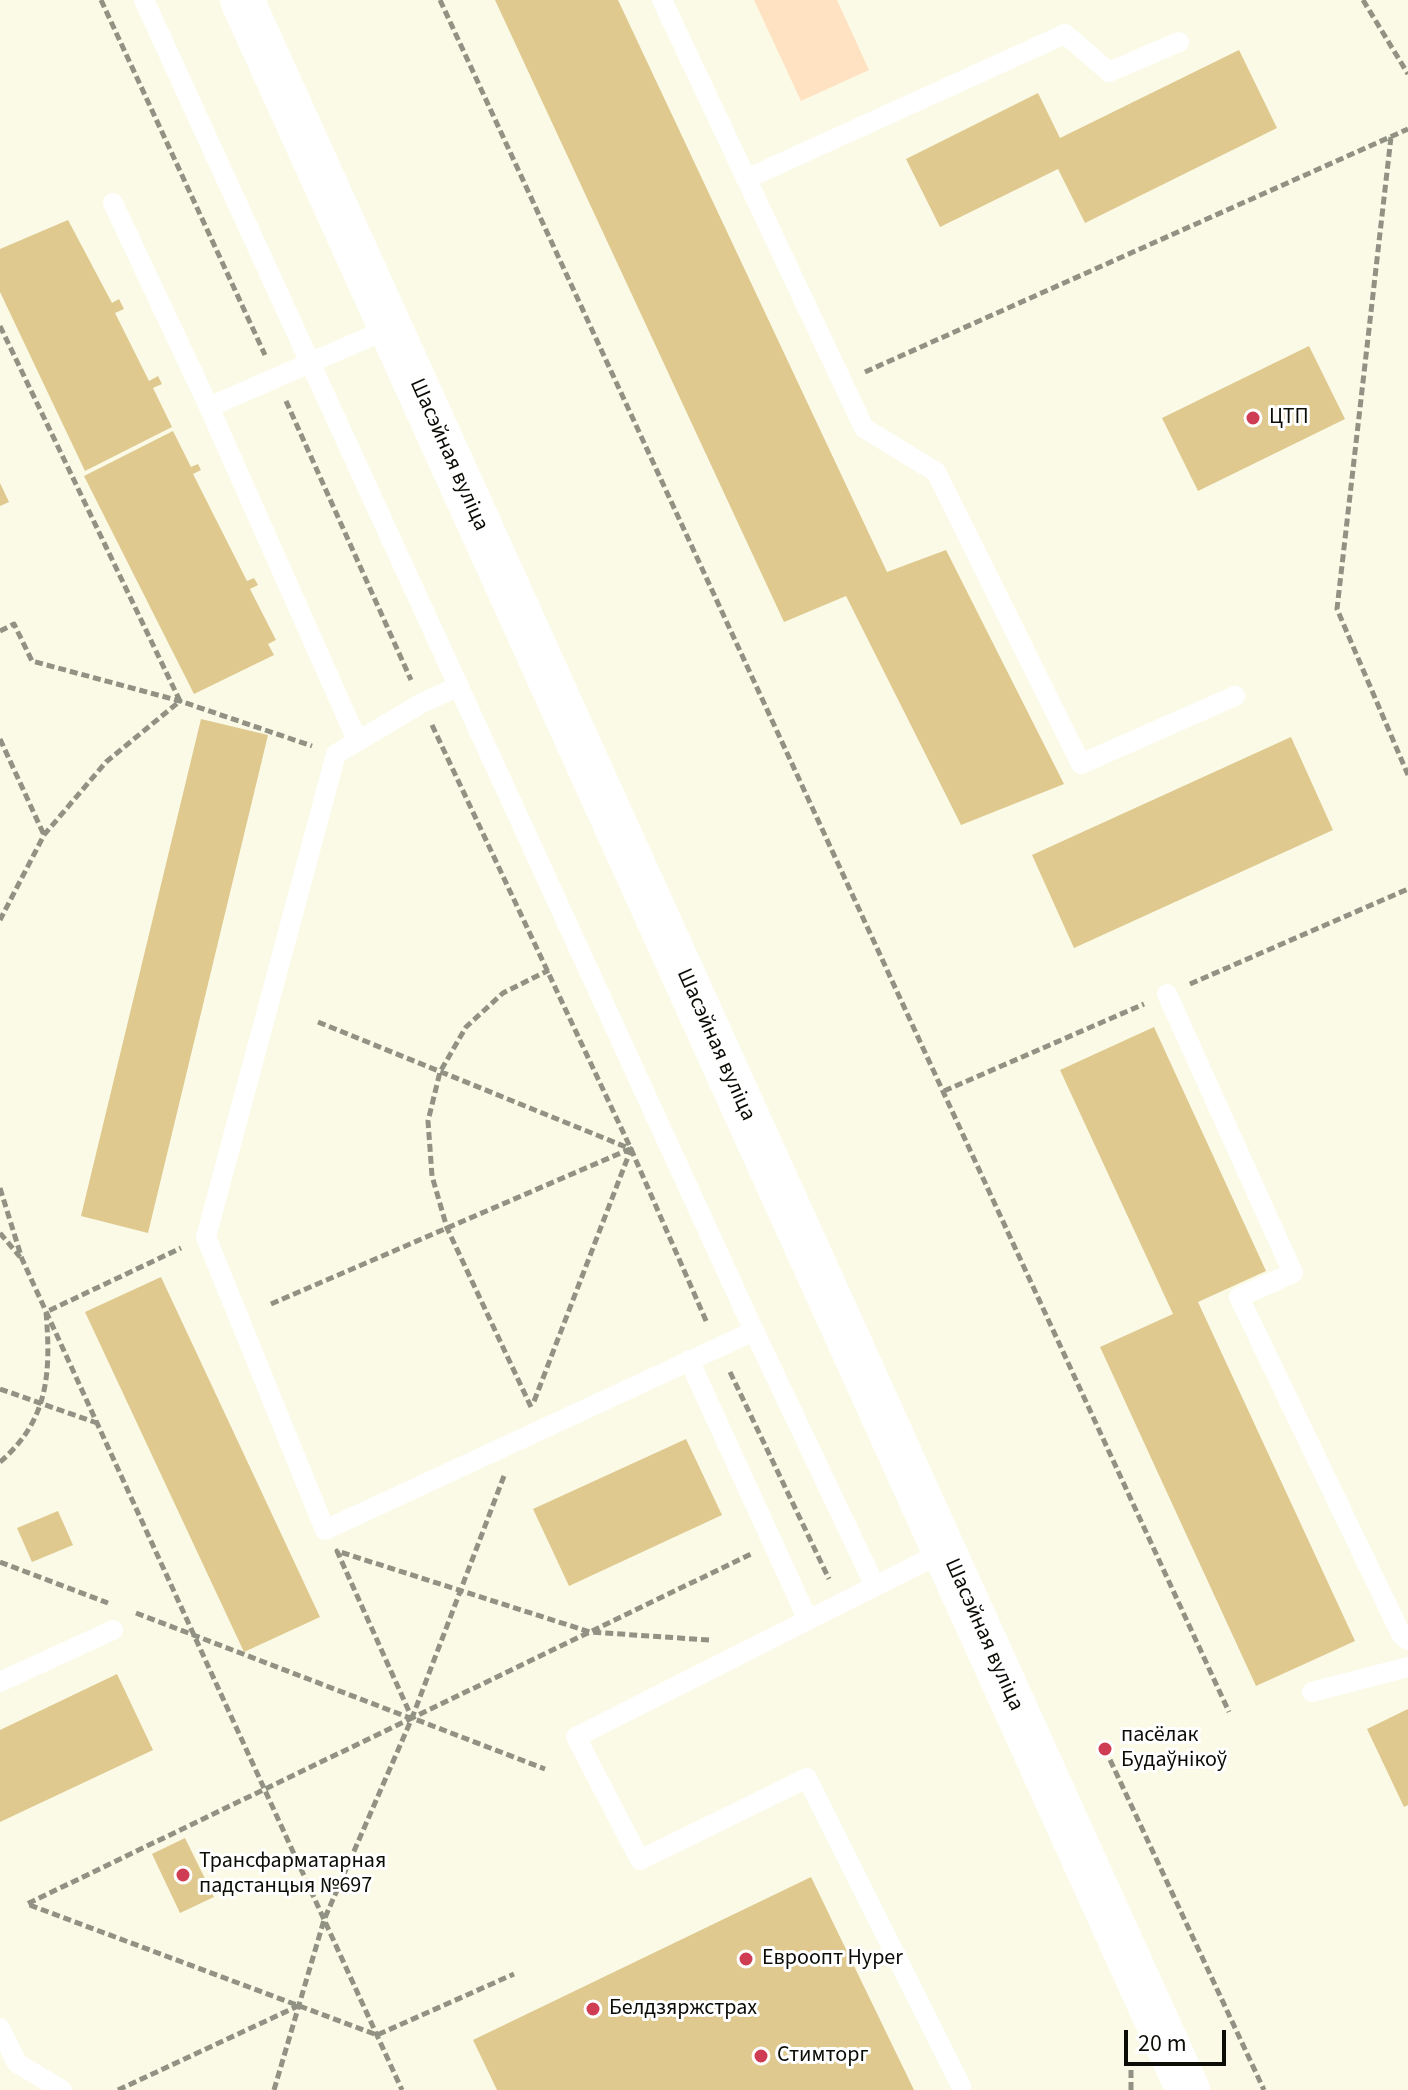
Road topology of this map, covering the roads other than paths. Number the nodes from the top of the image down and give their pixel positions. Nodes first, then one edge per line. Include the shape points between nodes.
1 (144, 0) edge
2 (242, 0) edge
3 (662, 0) edge
4 (1179, 42) dead end
5 (746, 179) junction
6 (113, 203) dead end
7 (390, 328) junction
8 (311, 362) junction
9 (209, 407) junction
10 (459, 686) junction
11 (1235, 696) dead end
12 (357, 740) junction
13 (1167, 994) dead end
14 (754, 1331) junction
15 (689, 1360) junction
16 (945, 1551) junction
17 (875, 1586) junction
18 (804, 1610) junction
19 (113, 1630) dead end
20 (1408, 1640) edge
21 (1408, 1667) edge
22 (0, 1682) edge
23 (1312, 1692) dead end
24 (0, 2028) edge
25 (961, 2086) dead end
26 (62, 2090) edge
27 (1188, 2090) edge

1 - 8 lane
2 - 7 main road, Шасэйная вуліца
3 - 5 lane
4 - 5 lane via 1109,72 1065,34
5 - 11 lane via 864,428 936,472 1081,764
6 - 9 lane
7 - 8 lane
7 - 16 main road, Шасэйная вуліца
8 - 9 lane
8 - 10 lane
9 - 12 lane
10 - 12 lane
10 - 14 lane
12 - 15 lane via 336,754 206,1237 325,1530
13 - 20 lane via 1293,1273 1239,1297
14 - 15 lane
14 - 17 lane
15 - 18 lane
16 - 17 lane
16 - 27 main road, Шасэйная вуліца
17 - 18 lane
18 - 25 lane via 576,1737 640,1860 807,1778
19 - 22 lane
21 - 23 lane
24 - 26 lane via 17,2063

